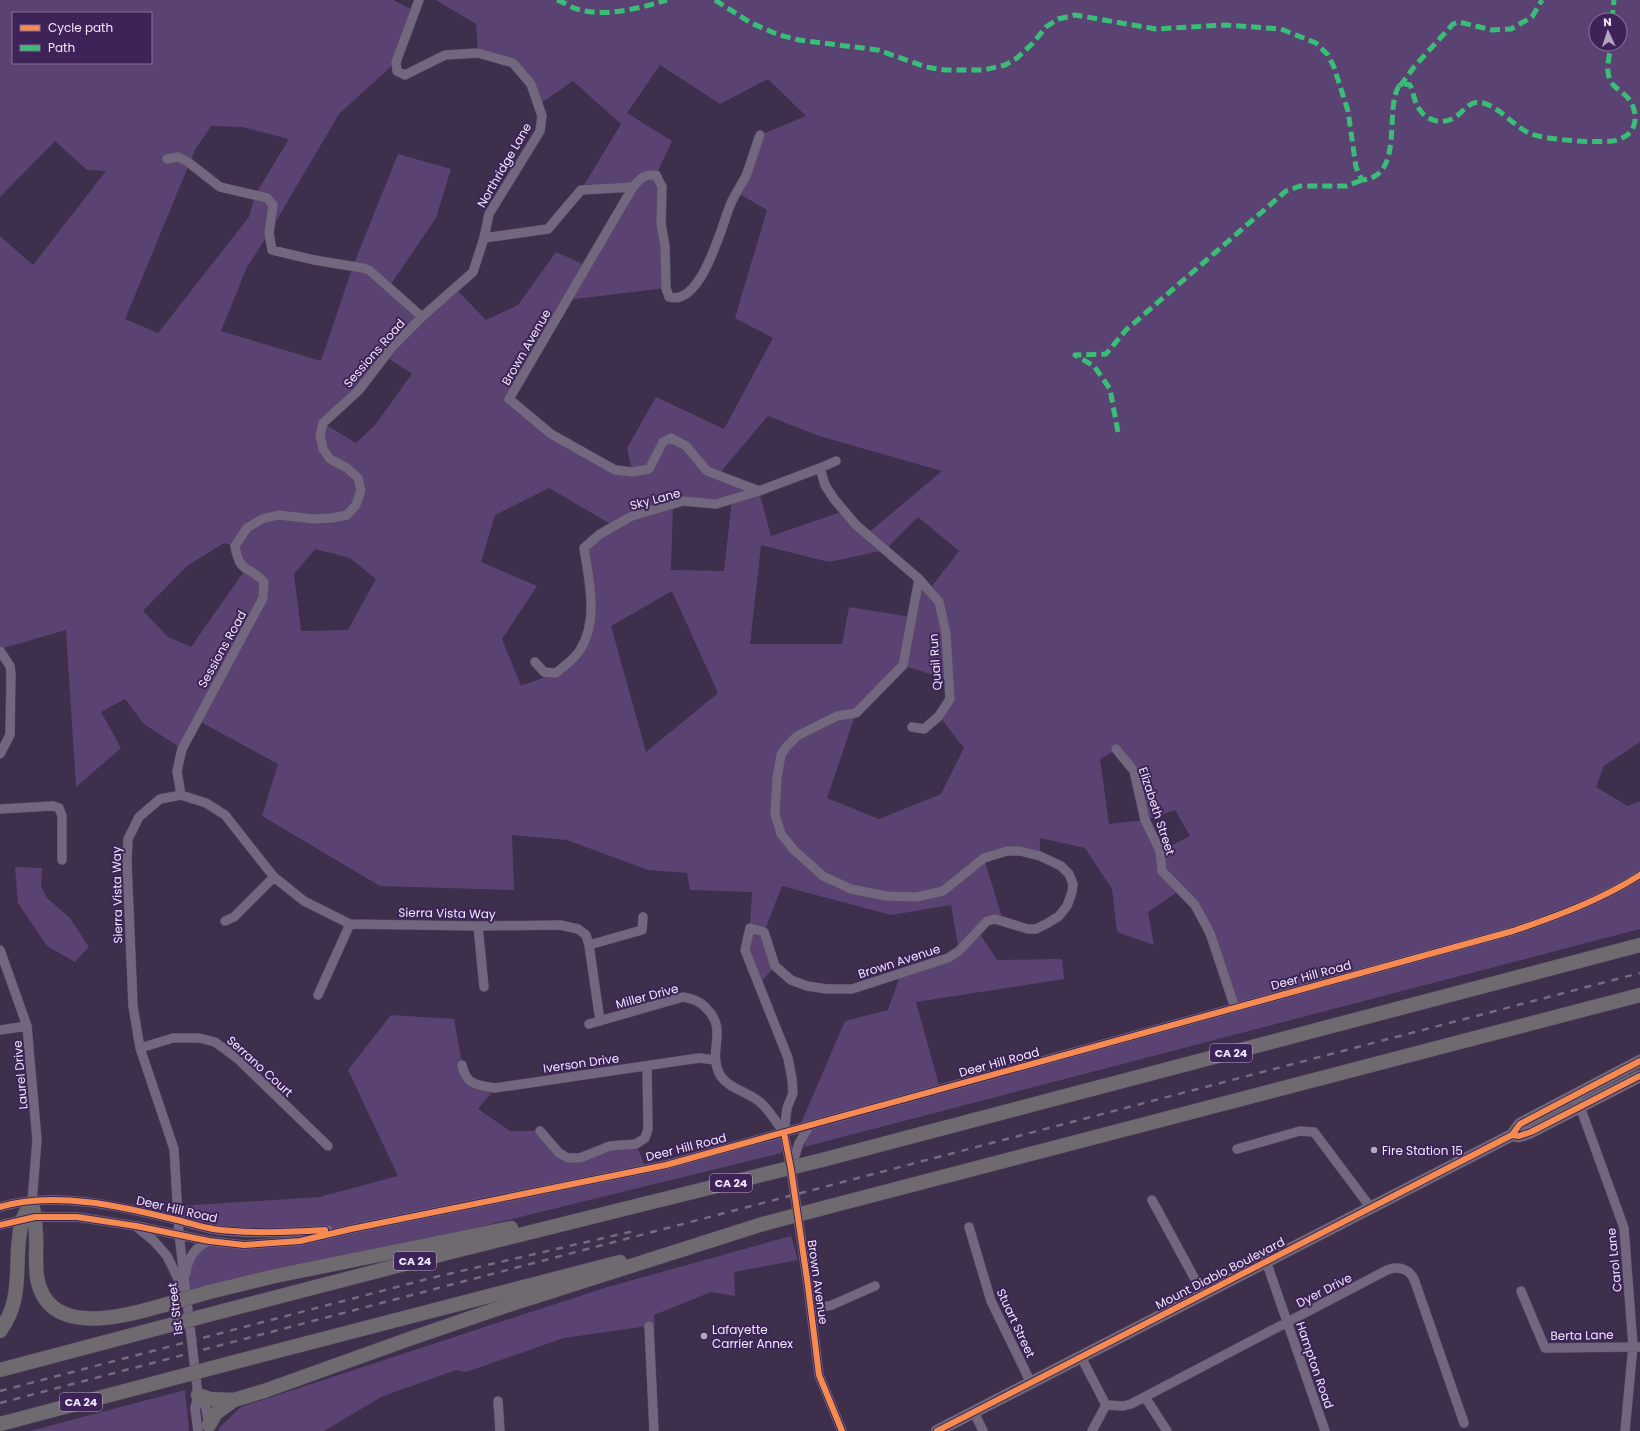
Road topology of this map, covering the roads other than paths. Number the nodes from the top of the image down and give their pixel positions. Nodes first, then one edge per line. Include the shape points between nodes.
1 (419, 0) edge
2 (760, 135) dead end
3 (167, 159) dead end
4 (633, 187) junction
5 (484, 238) junction
6 (422, 317) junction
7 (836, 461) dead end
8 (820, 468) junction
9 (759, 491) junction
10 (919, 579) junction
11 (0, 651) edge
12 (535, 662) dead end
13 (912, 727) dead end
14 (1116, 750) dead end
15 (0, 754) edge
16 (181, 795) junction
17 (0, 809) edge
18 (62, 860) dead end
19 (1640, 875) edge
20 (274, 877) junction
21 (643, 917) dead end
22 (225, 921) dead end
23 (350, 924) junction
24 (478, 926) junction
25 (589, 945) junction
26 (1640, 945) edge
27 (0, 950) edge
28 (484, 987) dead end
29 (318, 995) dead end
30 (1640, 995) edge
31 (1234, 1008) junction
32 (600, 1021) junction
33 (589, 1024) dead end
34 (28, 1026) junction
35 (0, 1030) edge
36 (140, 1048) junction
37 (715, 1060) junction
38 (1640, 1061) edge
39 (462, 1065) dead end
40 (647, 1066) junction
41 (1640, 1076) edge
42 (1575, 1095) junction
43 (1580, 1108) junction
44 (810, 1125) junction
45 (540, 1131) dead end
46 (784, 1132) junction
47 (1512, 1135) junction
48 (328, 1146) dead end
49 (1237, 1149) dead end
50 (791, 1169) junction
51 (1152, 1200) dead end
52 (32, 1202) junction
53 (0, 1207) edge
54 (1371, 1208) junction
55 (609, 1213) junction
56 (29, 1218) junction
57 (178, 1220) junction
58 (0, 1225) edge
59 (136, 1226) junction
60 (969, 1227) dead end
61 (351, 1229) junction
62 (179, 1234) junction
63 (209, 1241) junction
64 (705, 1242) junction
65 (1266, 1261) junction
66 (875, 1286) dead end
67 (184, 1289) junction
68 (1521, 1291) dead end
69 (1203, 1294) junction
70 (811, 1310) junction
71 (1288, 1322) junction
72 (649, 1326) dead end
73 (0, 1331) edge
74 (1637, 1346) edge
75 (1081, 1357) junction
76 (0, 1370) edge
77 (1032, 1383) junction
78 (198, 1395) junction
79 (1145, 1397) junction
80 (234, 1400) junction
81 (498, 1401) dead end
82 (1106, 1405) junction
83 (974, 1412) junction
84 (1464, 1423) dead end
85 (0, 1424) edge
86 (206, 1429) edge
87 (500, 1431) edge
88 (654, 1431) edge
89 (842, 1431) edge
90 (937, 1431) edge
91 (983, 1431) edge
92 (1092, 1431) edge
93 (1167, 1431) edge
94 (1325, 1431) edge
95 (1625, 1431) edge

1 - 5 street, Northridge Lane via 396,62 398,71 405,75 445,55 478,53 513,63 531,84 542,116 540,131 489,214
2 - 4 street via 746,176 731,203 708,266 697,283 678,298 669,297 666,288 665,246 661,224 662,187 656,174 651,174 642,177
3 - 6 street, Sessions Road via 178,157 188,162 220,188 267,198 273,205 269,234 272,250 369,270
4 - 5 street via 581,190 548,229
4 - 9 street, Brown Avenue via 509,400 551,434 616,470 632,472 649,469 663,442 671,438 686,446 707,471
5 - 6 street, Northridge Lane via 473,272
6 - 16 street, Sessions Road via 392,347 359,390 323,423 320,435 323,449 330,459 347,468 358,478 361,490 356,505 347,515 332,518 278,515 262,518 247,528 236,546 238,561 264,582 263,598 182,749 177,771
7 - 8 street, Sky Lane
8 - 9 street, Sky Lane
8 - 10 street via 834,499 856,525
9 - 12 street, Sky Lane via 716,504 683,502 632,516 600,534 584,548 590,586 589,635 580,652 556,673 544,672
10 - 13 street, Quail Run via 939,602 946,633 950,699 939,716 924,729
10 - 46 street, Brown Avenue via 902,665 856,713 837,716 797,736 781,755 775,814 781,834 794,850 823,876 851,890 886,896 917,897 943,891 984,858 1007,851 1020,851 1040,856 1061,866 1069,874 1073,884 1072,892 1067,906 1059,916 1036,929 995,919 987,921 959,951 948,958 852,989 827,989 791,980 775,966 764,932 750,928 746,950 788,1058 792,1079 793,1093 787,1108
11 - 15 street via 10,666 11,674 10,735
14 - 31 street, Elizabeth Street via 1134,771 1145,820 1160,851 1162,872 1195,905 1210,933
16 - 20 street, Sierra Vista Way via 206,803 225,815
16 - 36 street, Sierra Vista Way via 160,799 139,817 128,839 126,862 134,1006
17 - 18 street via 53,806 59,808 62,816
19 - 31 street, Deer Hill Road via 1604,895 1513,931
20 - 22 street via 234,917
20 - 23 street, Sierra Vista Way via 304,902
21 - 25 street via 642,930
23 - 24 street, Sierra Vista Way
23 - 29 street
24 - 25 street, Sierra Vista Way via 560,925 578,928 586,935
24 - 28 street
25 - 32 street, Miller Drive
26 - 55 highway, CA 24, bridge via 822,1160
27 - 34 street, Laurel Drive
30 - 64 highway, CA 24, bridge via 831,1206
31 - 44 street, Deer Hill Road
32 - 33 street, Miller Drive
32 - 37 street, Miller Drive via 683,997 694,999 712,1013 717,1025
34 - 35 street
34 - 52 street, Laurel Drive via 37,1140
36 - 48 street, Serrano Court via 173,1038 199,1038 215,1042 238,1059
36 - 57 street, Sierra Vista Way via 174,1149
37 - 40 street, Iverson Drive via 699,1058
37 - 46 street, Miller Drive via 719,1074 729,1084 761,1103
38 - 42 main road, Mount Diablo Boulevard
39 - 40 street, Iverson Drive via 464,1075 476,1085 495,1088
40 - 45 street via 648,1129 645,1138 636,1144 610,1146 580,1158 568,1158 559,1153
41 - 43 main road, Mount Diablo Boulevard
42 - 43 street, Carol Lane
42 - 47 main road, Mount Diablo Boulevard via 1520,1124
43 - 47 main road, Mount Diablo Boulevard via 1531,1132 1519,1136
43 - 74 street, Carol Lane via 1624,1228
44 - 46 street, Deer Hill Road
44 - 50 street via 800,1143
46 - 50 street, Brown Avenue
46 - 61 street, Deer Hill Road via 666,1165
47 - 54 main road, Mount Diablo Boulevard
49 - 54 street via 1300,1131 1314,1132
50 - 70 street, Brown Avenue
51 - 69 street
52 - 53 street, Deer Hill Road
52 - 56 highway
52 - 57 street, Deer Hill Road via 82,1202
54 - 65 main road, Mount Diablo Boulevard
55 - 56 highway, bridge via 467,1236 267,1277 125,1315 93,1319 74,1317 57,1309 45,1297 38,1282
55 - 76 highway, CA 24, bridge
56 - 58 street, Deer Hill Road
56 - 59 street, Deer Hill Road via 77,1217
56 - 73 highway via 20,1232 16,1296 12,1311
57 - 61 street, Deer Hill Road via 212,1229 243,1231 299,1232
57 - 62 street, 1st Street
59 - 62 street, Deer Hill Road
59 - 67 street via 167,1256
60 - 77 street, Stuart Street via 991,1301
61 - 63 street, Deer Hill Road via 300,1241 244,1245
62 - 63 street, Deer Hill Road
62 - 67 street, 1st Street
63 - 67 street via 192,1253 186,1267
64 - 80 highway via 494,1310
64 - 85 highway, CA 24, bridge via 587,1270
65 - 69 main road, Mount Diablo Boulevard
65 - 71 street, Hampton Road
66 - 70 street via 832,1305
67 - 78 street, 1st Street
68 - 74 street, Berta Lane via 1545,1348
69 - 75 main road, Mount Diablo Boulevard
70 - 89 street, Brown Avenue via 819,1375
71 - 79 street, Dyer Drive
71 - 84 street, Dyer Drive via 1387,1270 1398,1268 1408,1271 1414,1280
71 - 94 street, Hampton Road
72 - 88 street
74 - 95 street, Carol Lane
75 - 77 main road, Mount Diablo Boulevard
75 - 82 street
77 - 83 main road, Mount Diablo Boulevard
78 - 80 highway via 210,1399
78 - 86 street, 1st Street via 195,1408
79 - 82 street, Dyer Drive via 1123,1406
79 - 93 street
80 - 86 highway via 216,1413
81 - 87 street
82 - 92 street
83 - 90 main road, Mount Diablo Boulevard
83 - 91 street

